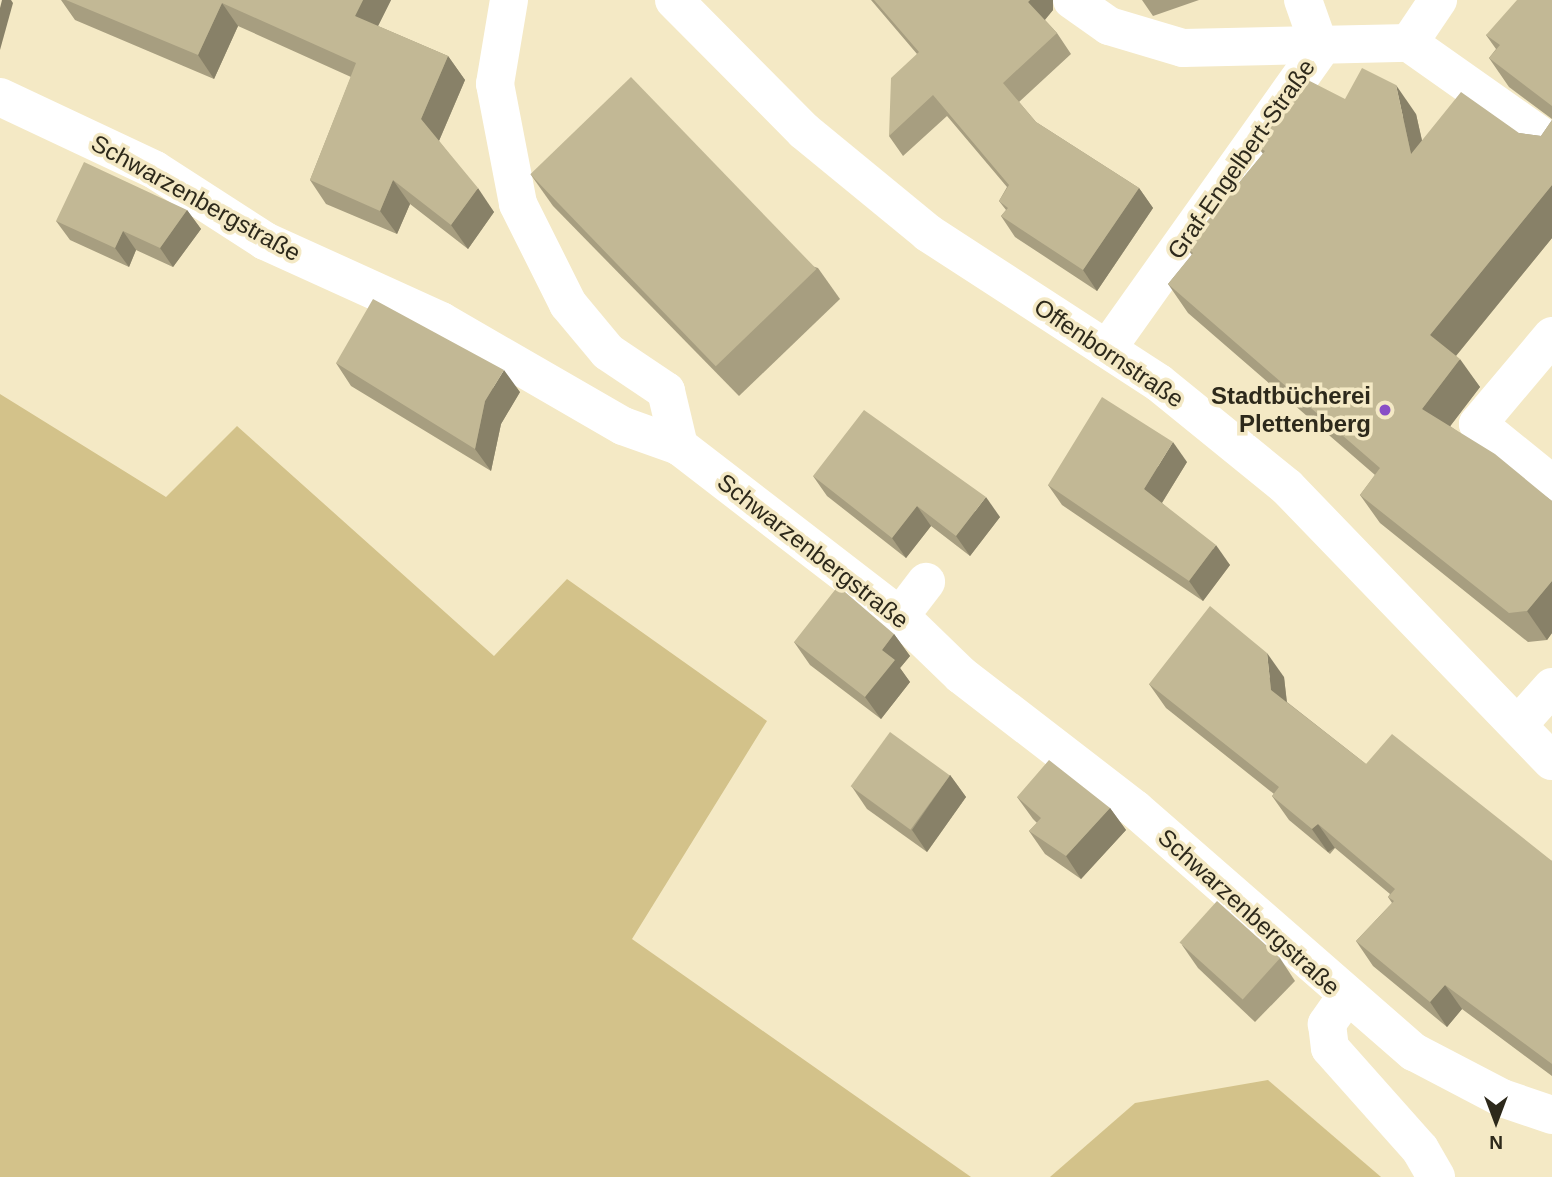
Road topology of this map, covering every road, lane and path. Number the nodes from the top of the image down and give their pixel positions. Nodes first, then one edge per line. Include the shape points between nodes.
1 (509, 0) edge
2 (674, 0) edge
3 (1072, 0) edge
4 (1303, 0) edge
5 (1438, 0) edge
6 (1112, 13) edge
7 (1409, 43) junction
8 (1320, 48) junction
9 (0, 97) edge
10 (1552, 144) edge
11 (1552, 336) edge
12 (1107, 349) junction
13 (679, 446) junction
14 (1552, 484) edge
15 (926, 582) dead end
16 (900, 616) junction
17 (1552, 687) edge
18 (1518, 725) junction
19 (1552, 761) edge
20 (1345, 998) junction
21 (1552, 1115) edge
22 (1436, 1177) edge

1 - 13 street via 495,84 518,204 568,304 608,352 666,391
2 - 12 street, Offenbornstraße via 804,131 928,233
3 - 6 street
4 - 8 street
5 - 7 street
6 - 8 street via 1183,48
7 - 8 street, Graf-Engelbert-Straße
7 - 10 street
8 - 12 street, Graf-Engelbert-Straße
9 - 13 street, Schwarzenbergstraße via 155,170 265,241 441,321 623,426
11 - 14 street via 1478,424
12 - 18 street, Offenbornstraße via 1287,487
13 - 16 street, Schwarzenbergstraße
15 - 16 street
16 - 20 street, Schwarzenbergstraße via 961,675 1135,809
17 - 18 street
18 - 19 street, Offenbornstraße
20 - 21 street, Schwarzenbergstraße via 1414,1052 1502,1098
20 - 22 street via 1327,1024 1330,1048 1420,1149

